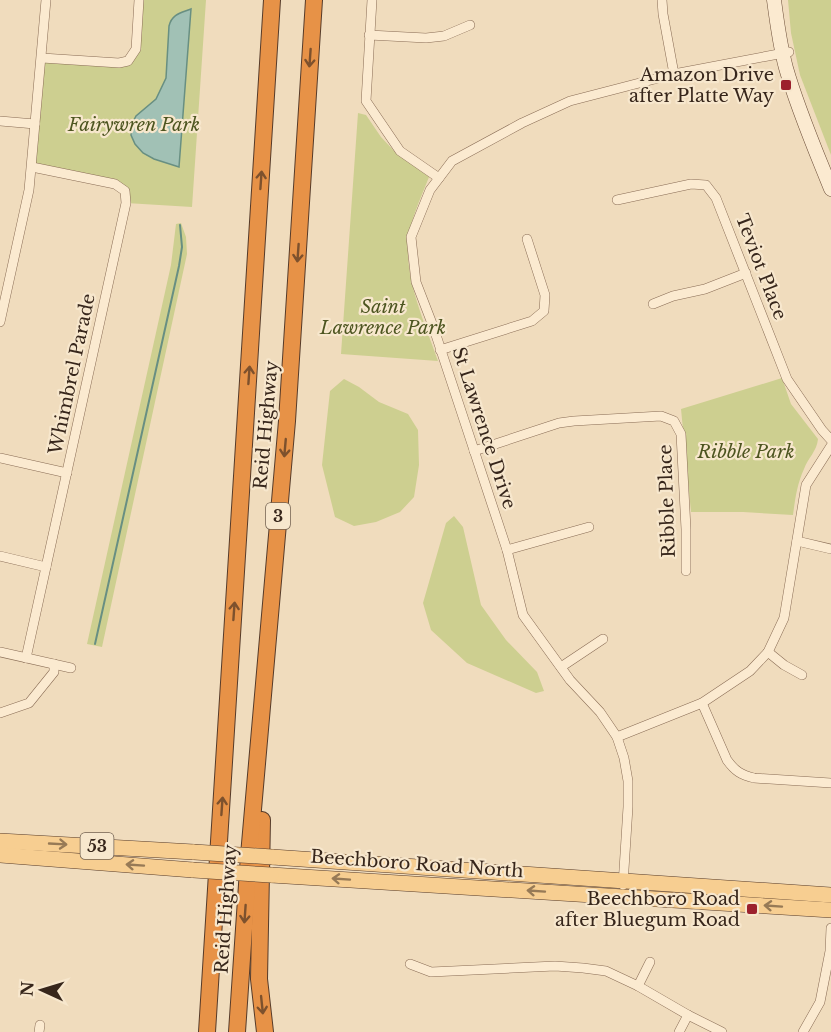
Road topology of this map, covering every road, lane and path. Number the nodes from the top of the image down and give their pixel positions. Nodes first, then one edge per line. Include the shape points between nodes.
1 (46, 0) edge
2 (140, 0) edge
3 (272, 0) edge
4 (314, 0) edge
5 (372, 0) edge
6 (662, 0) edge
7 (774, 0) edge
8 (782, 0) edge
9 (470, 26) dead end
10 (369, 35) junction
11 (786, 53) junction
12 (42, 58) junction
13 (674, 74) junction
14 (0, 122) edge
15 (35, 124) junction
16 (32, 167) junction
17 (829, 171) edge
18 (439, 178) junction
19 (831, 189) edge
20 (617, 200) dead end
21 (527, 239) dead end
22 (746, 273) junction
23 (653, 304) dead end
24 (0, 322) edge
25 (440, 350) junction
26 (831, 440) edge
27 (831, 446) edge
28 (474, 451) junction
29 (0, 458) edge
30 (67, 472) junction
31 (279, 514) junction
32 (589, 527) dead end
33 (797, 542) junction
34 (831, 549) edge
35 (507, 550) junction
36 (0, 556) edge
37 (46, 567) junction
38 (686, 571) dead end
39 (603, 639) dead end
40 (0, 652) edge
41 (768, 652) junction
42 (26, 658) junction
43 (54, 664) junction
44 (561, 667) junction
45 (71, 668) dead end
46 (802, 675) dead end
47 (702, 703) junction
48 (0, 713) edge
49 (617, 737) junction
50 (831, 783) edge
51 (0, 841) edge
52 (0, 855) edge
53 (623, 889) junction
54 (831, 894) edge
55 (831, 910) edge
56 (831, 928) edge
57 (650, 962) dead end
58 (410, 964) dead end
59 (638, 986) junction
60 (688, 1015) junction
61 (205, 1032) edge
62 (237, 1032) edge
63 (265, 1032) edge
64 (679, 1032) edge
65 (722, 1032) edge
66 (803, 1032) edge

1 - 12 street
2 - 12 street via 136,49 128,61
61 -> 3 highway, Reid Highway / 3
4 -> 31 highway, Reid Highway / 3
5 - 10 street
6 - 13 street
7 - 11 street
8 - 11 street
9 - 10 street via 426,38
10 - 18 street via 366,101 400,151
11 - 13 street, St Lawrence Drive
11 - 17 street via 794,96
12 - 15 street
13 - 18 street, St Lawrence Drive via 570,100 452,161
14 - 15 street
15 - 16 street
16 - 24 street
16 - 30 street, Whimbrel Parade via 115,184 125,191 123,220
17 - 19 street
18 - 25 street, St Lawrence Drive via 411,237 416,282
20 - 22 street, Teviot Place via 691,184 706,185 716,198
21 - 25 street via 545,295 544,311 532,321
22 - 23 street
22 - 26 street, Teviot Place via 788,379
25 - 28 street, St Lawrence Drive
27 - 33 street via 806,485
28 - 35 street, St Lawrence Drive
28 - 38 street, Ribble Place via 559,423 661,416 674,421 681,434
29 - 30 street
30 - 37 street, Whimbrel Parade
31 -> 62 highway, Reid Highway / 3
31 -> 63 highway via 270,602 262,774 259,979
32 - 35 street
33 - 34 street
33 - 41 street via 784,618
35 - 44 street, St Lawrence Drive via 523,615
36 - 37 street
37 - 42 street, Whimbrel Parade
39 - 44 street
40 - 42 street
41 - 46 street
41 - 47 street via 750,671
42 - 43 street
43 - 45 street
43 - 48 street via 54,672 28,703
44 - 49 street, St Lawrence Drive
47 - 49 street
47 - 50 street via 727,760 741,775
49 - 53 street, St Lawrence Drive via 628,781
51 -> 53 main road, Beechboro Road North / 53, bridge via 272,857
53 -> 52 main road, Beechboro Road North / 53, bridge via 271,875
53 - 54 main road, Beechboro Road North / 53
55 -> 53 main road, Beechboro Road North / 53
56 - 66 street via 824,1003
57 - 59 street
58 - 59 street via 431,972 583,968 606,971
59 - 60 street
60 - 64 street
60 - 65 street

